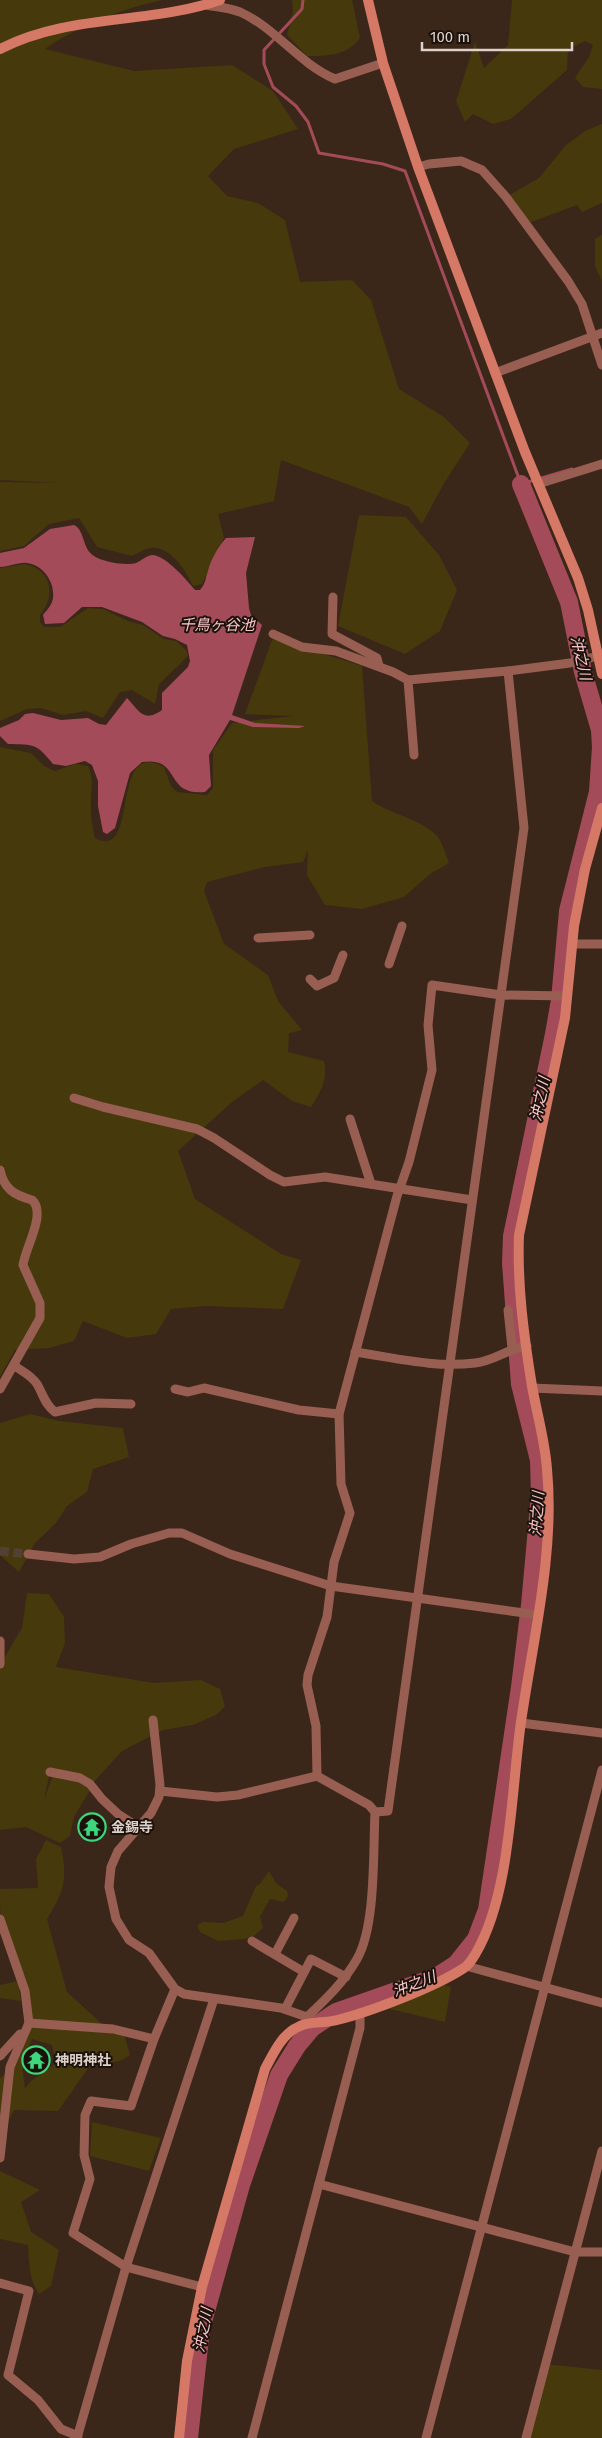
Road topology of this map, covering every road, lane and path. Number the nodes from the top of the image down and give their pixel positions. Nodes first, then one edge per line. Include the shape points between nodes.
1 (220, 0) edge
2 (368, 0) edge
3 (206, 5) junction
4 (0, 49) edge
5 (383, 63) junction
6 (418, 167) junction
7 (602, 333) edge
8 (592, 336) junction
9 (602, 365) edge
10 (495, 373) junction
11 (602, 464) edge
12 (538, 484) junction
13 (333, 597) dead end
14 (273, 634) dead end
15 (598, 656) junction
16 (379, 666) junction
17 (508, 671) junction
18 (602, 674) edge
19 (408, 680) junction
20 (414, 755) dead end
21 (602, 808) edge
22 (402, 926) dead end
23 (310, 935) dead end
24 (258, 938) dead end
25 (572, 944) junction
26 (602, 944) edge
27 (343, 955) dead end
28 (388, 964) dead end
29 (310, 979) dead end
30 (501, 994) junction
31 (567, 996) junction
32 (74, 1098) dead end
33 (350, 1119) dead end
34 (0, 1170) edge
35 (371, 1184) junction
36 (399, 1190) junction
37 (472, 1200) junction
38 (508, 1310) dead end
39 (527, 1346) junction
40 (512, 1348) junction
41 (356, 1352) junction
42 (449, 1365) junction
43 (15, 1366) junction
44 (532, 1388) junction
45 (0, 1389) edge
46 (175, 1389) dead end
47 (602, 1391) edge
48 (130, 1404) dead end
49 (340, 1414) junction
50 (28, 1554) tunnel mouth
51 (332, 1586) junction
52 (417, 1598) junction
53 (538, 1615) junction
54 (0, 1642) edge
55 (0, 1664) edge
56 (153, 1720) dead end
57 (521, 1723) junction
58 (602, 1733) edge
59 (602, 1770) edge
60 (50, 1772) dead end
61 (317, 1776) junction
62 (160, 1791) junction
63 (375, 1812) junction
64 (138, 1827) junction
65 (294, 1918) dead end
66 (0, 1919) edge
67 (252, 1941) dead end
68 (275, 1954) junction
69 (466, 1966) junction
70 (304, 1972) junction
71 (346, 1977) junction
72 (175, 1989) junction
73 (545, 1989) junction
74 (214, 1999) junction
75 (602, 2003) edge
76 (285, 2010) junction
77 (360, 2012) junction
78 (307, 2020) junction
79 (26, 2027) junction
80 (154, 2039) junction
81 (0, 2056) edge
82 (602, 2152) edge
83 (0, 2158) edge
84 (319, 2184) junction
85 (481, 2228) junction
86 (576, 2252) junction
87 (602, 2252) edge
88 (126, 2267) junction
89 (0, 2283) edge
90 (202, 2287) junction
91 (77, 2437) edge
92 (179, 2438) edge
93 (252, 2438) edge
94 (426, 2438) edge
95 (526, 2438) edge

1 - 3 street
2 - 5 street
3 - 4 street via 68,26
3 - 5 street via 238,11 256,21 310,65 335,79
5 - 6 street
6 - 8 street via 461,161 482,170 568,281 582,304
6 - 10 street
7 - 8 street
8 - 9 street
8 - 10 street
10 - 12 street
11 - 12 street
12 - 15 street via 578,578
13 - 16 street via 332,634 377,658
14 - 16 street via 302,647 336,651
15 - 17 street
15 - 18 street
16 - 19 street
17 - 19 street
17 - 30 street via 524,828
19 - 20 street
21 - 25 street via 585,869
22 - 28 street
23 - 24 street
25 - 26 street
25 - 31 street
27 - 29 street via 334,978 317,986
30 - 31 street
30 - 36 street via 432,985 428,1025 432,1070 410,1162
30 - 37 street
31 - 39 street via 519,1235 518,1262
32 - 35 street via 103,1108 196,1129 278,1180 292,1182 325,1177
33 - 35 street
34 - 43 street via 7,1189 32,1200 37,1208 36,1225 23,1265 40,1303 40,1318
35 - 36 street
36 - 37 street
36 - 41 street
37 - 42 street
38 - 40 street
39 - 40 street
39 - 44 street
40 - 42 street via 491,1360
41 - 42 street
41 - 49 street
42 - 52 street
43 - 45 street
43 - 48 street via 29,1374 48,1408 55,1412 96,1403
44 - 47 street
44 - 53 street via 544,1445 548,1491 544,1572
46 - 49 street via 188,1392 204,1388 299,1410
49 - 51 street via 341,1484 350,1513 334,1562
50 - 51 street via 74,1559 100,1557 131,1544 169,1533 182,1533 230,1554
51 - 52 street
51 - 61 street via 327,1617 307,1685 316,1726
52 - 53 street
52 - 63 street via 388,1810
53 - 57 street
54 - 55 street
56 - 62 street
57 - 58 street
57 - 69 street via 512,1803 494,1909 476,1954
59 - 73 street
60 - 64 street via 80,1778 90,1784 118,1814
61 - 62 street via 238,1796
61 - 63 street via 369,1805
62 - 64 street via 151,1813
63 - 71 street via 369,1925 358,1958
64 - 72 street via 118,1851 111,1867 111,1903 116,1920 129,1940 149,1952
65 - 68 street
66 - 79 street via 25,1992
67 - 68 street
68 - 70 street
69 - 73 street
69 - 77 street via 443,1979
70 - 71 street via 311,1959
70 - 76 street
71 - 78 street
72 - 74 street via 184,1994
72 - 80 street
73 - 75 street
73 - 85 street
74 - 76 street
74 - 88 street
76 - 78 street
77 - 78 street via 335,2021
77 - 84 street via 360,2028
78 - 90 street via 283,2040 266,2069
79 - 80 street via 113,2029
79 - 81 street
79 - 83 street via 10,2067
80 - 88 street via 131,2106 91,2101 85,2115 84,2155 90,2179 73,2233
82 - 86 street
84 - 85 street
84 - 93 street
85 - 86 street
85 - 94 street
86 - 87 street
86 - 95 street
88 - 90 street
88 - 91 street
89 - 91 street via 29,2291 8,2376 38,2400 61,2429
90 - 92 street via 187,2361

